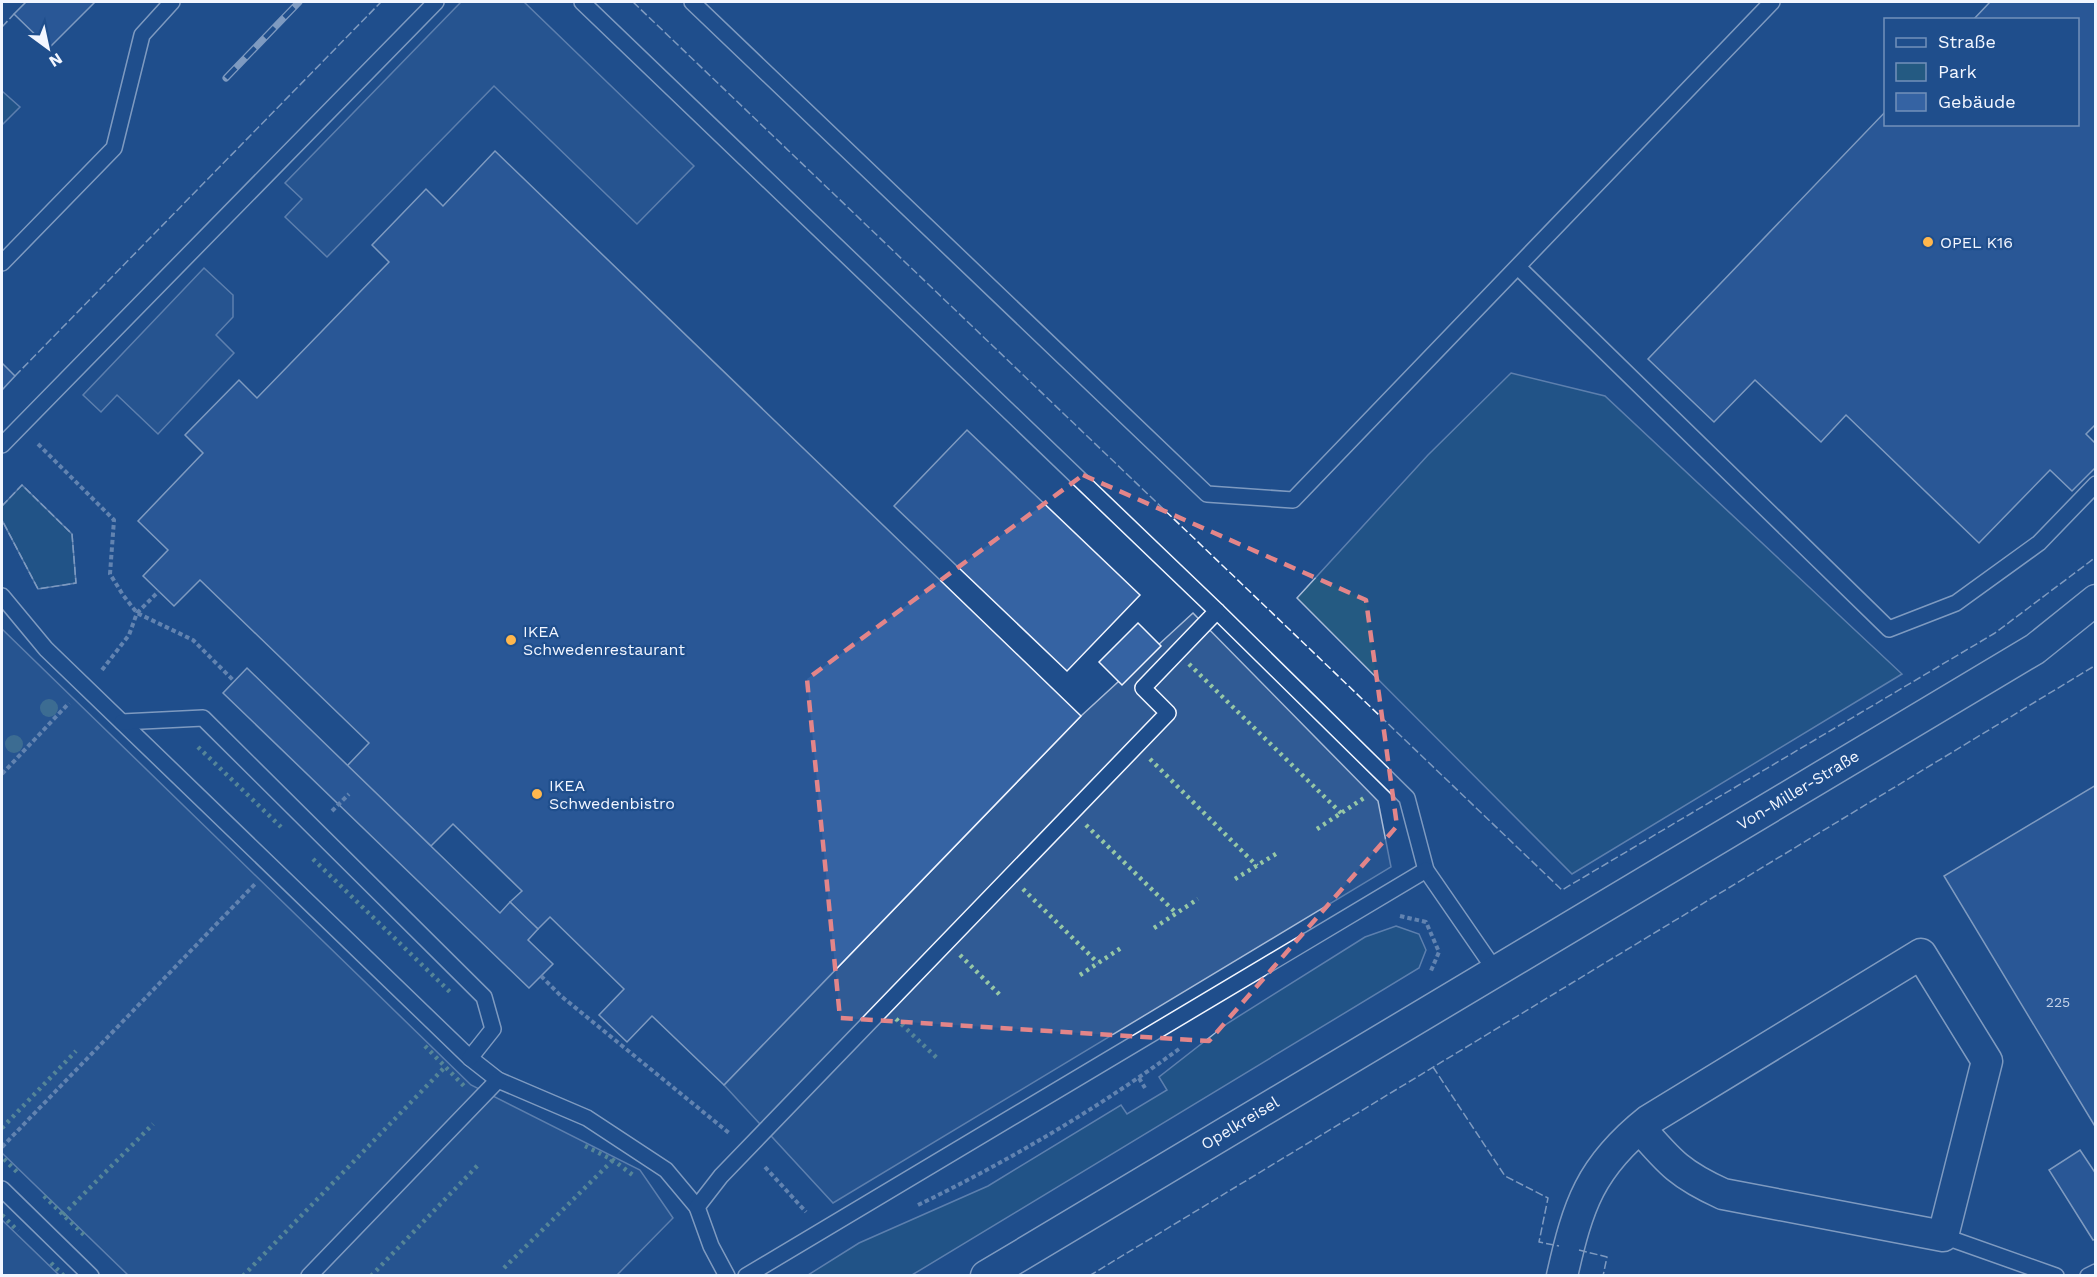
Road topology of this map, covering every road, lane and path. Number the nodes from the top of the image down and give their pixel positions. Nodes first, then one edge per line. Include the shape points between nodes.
1 (172, 2) edge
2 (436, 2) edge
3 (582, 2) edge
4 (692, 2) edge
5 (1772, 2) edge
6 (2, 263) edge
7 (1518, 267) junction
8 (21, 426) junction
9 (2, 445) edge
10 (2096, 484) edge
11 (2, 596) edge
12 (2096, 600) edge
13 (1217, 611) junction
14 (234, 681) dead end
15 (122, 722) junction
16 (349, 794) dead end
17 (314, 829) junction
18 (273, 866) junction
19 (1426, 870) junction
20 (1396, 915) dead end
21 (1495, 970) junction
22 (1425, 984) dead end
23 (1187, 1044) dead end
24 (470, 1058) junction
25 (1139, 1078) junction
26 (498, 1080) junction
27 (1145, 1088) dead end
28 (1640, 1128) junction
29 (2, 1147) edge
30 (980, 1175) dead end
31 (2, 1189) edge
32 (697, 1207) junction
33 (1943, 1236) junction
34 (2096, 1272) edge
35 (91, 1275) edge
36 (309, 1275) edge
37 (727, 1275) edge
38 (746, 1275) edge
39 (986, 1275) edge
40 (1562, 1275) edge
41 (2056, 1275) edge
42 (2088, 1275) edge

1 - 6 lane via 142,35 114,148
2 - 8 lane
3 - 13 lane
4 - 7 lane via 1207,494 1293,500
5 - 7 lane
7 - 10 lane via 1888,629 1956,603 2039,543
8 - 9 lane
8 - 14 path via 114,520 110,574 137,613 193,640
11 - 15 lane via 46,649
12 - 21 street, Von-Miller-Straße via 2035,650
13 - 19 lane via 1407,798
13 - 32 lane via 1143,688 1168,713 721,1176
15 - 17 lane via 203,718
15 - 18 lane
16 - 17 path
17 - 24 lane via 484,997 493,1029
18 - 24 lane
18 - 29 path
19 - 21 lane
19 - 38 lane
20 - 22 path via 1426,922 1439,952
21 - 39 street, Opelkreisel
23 - 25 path
24 - 26 lane
25 - 27 path
25 - 30 path
26 - 32 lane via 586,1118 666,1170
26 - 36 lane
28 - 33 street via 1691,1180 1724,1194
28 - 33 street via 1921,954 1987,1061
28 - 40 street via 1603,1165 1586,1193 1576,1215
31 - 35 lane
32 - 37 lane
33 - 41 lane
34 - 42 lane

